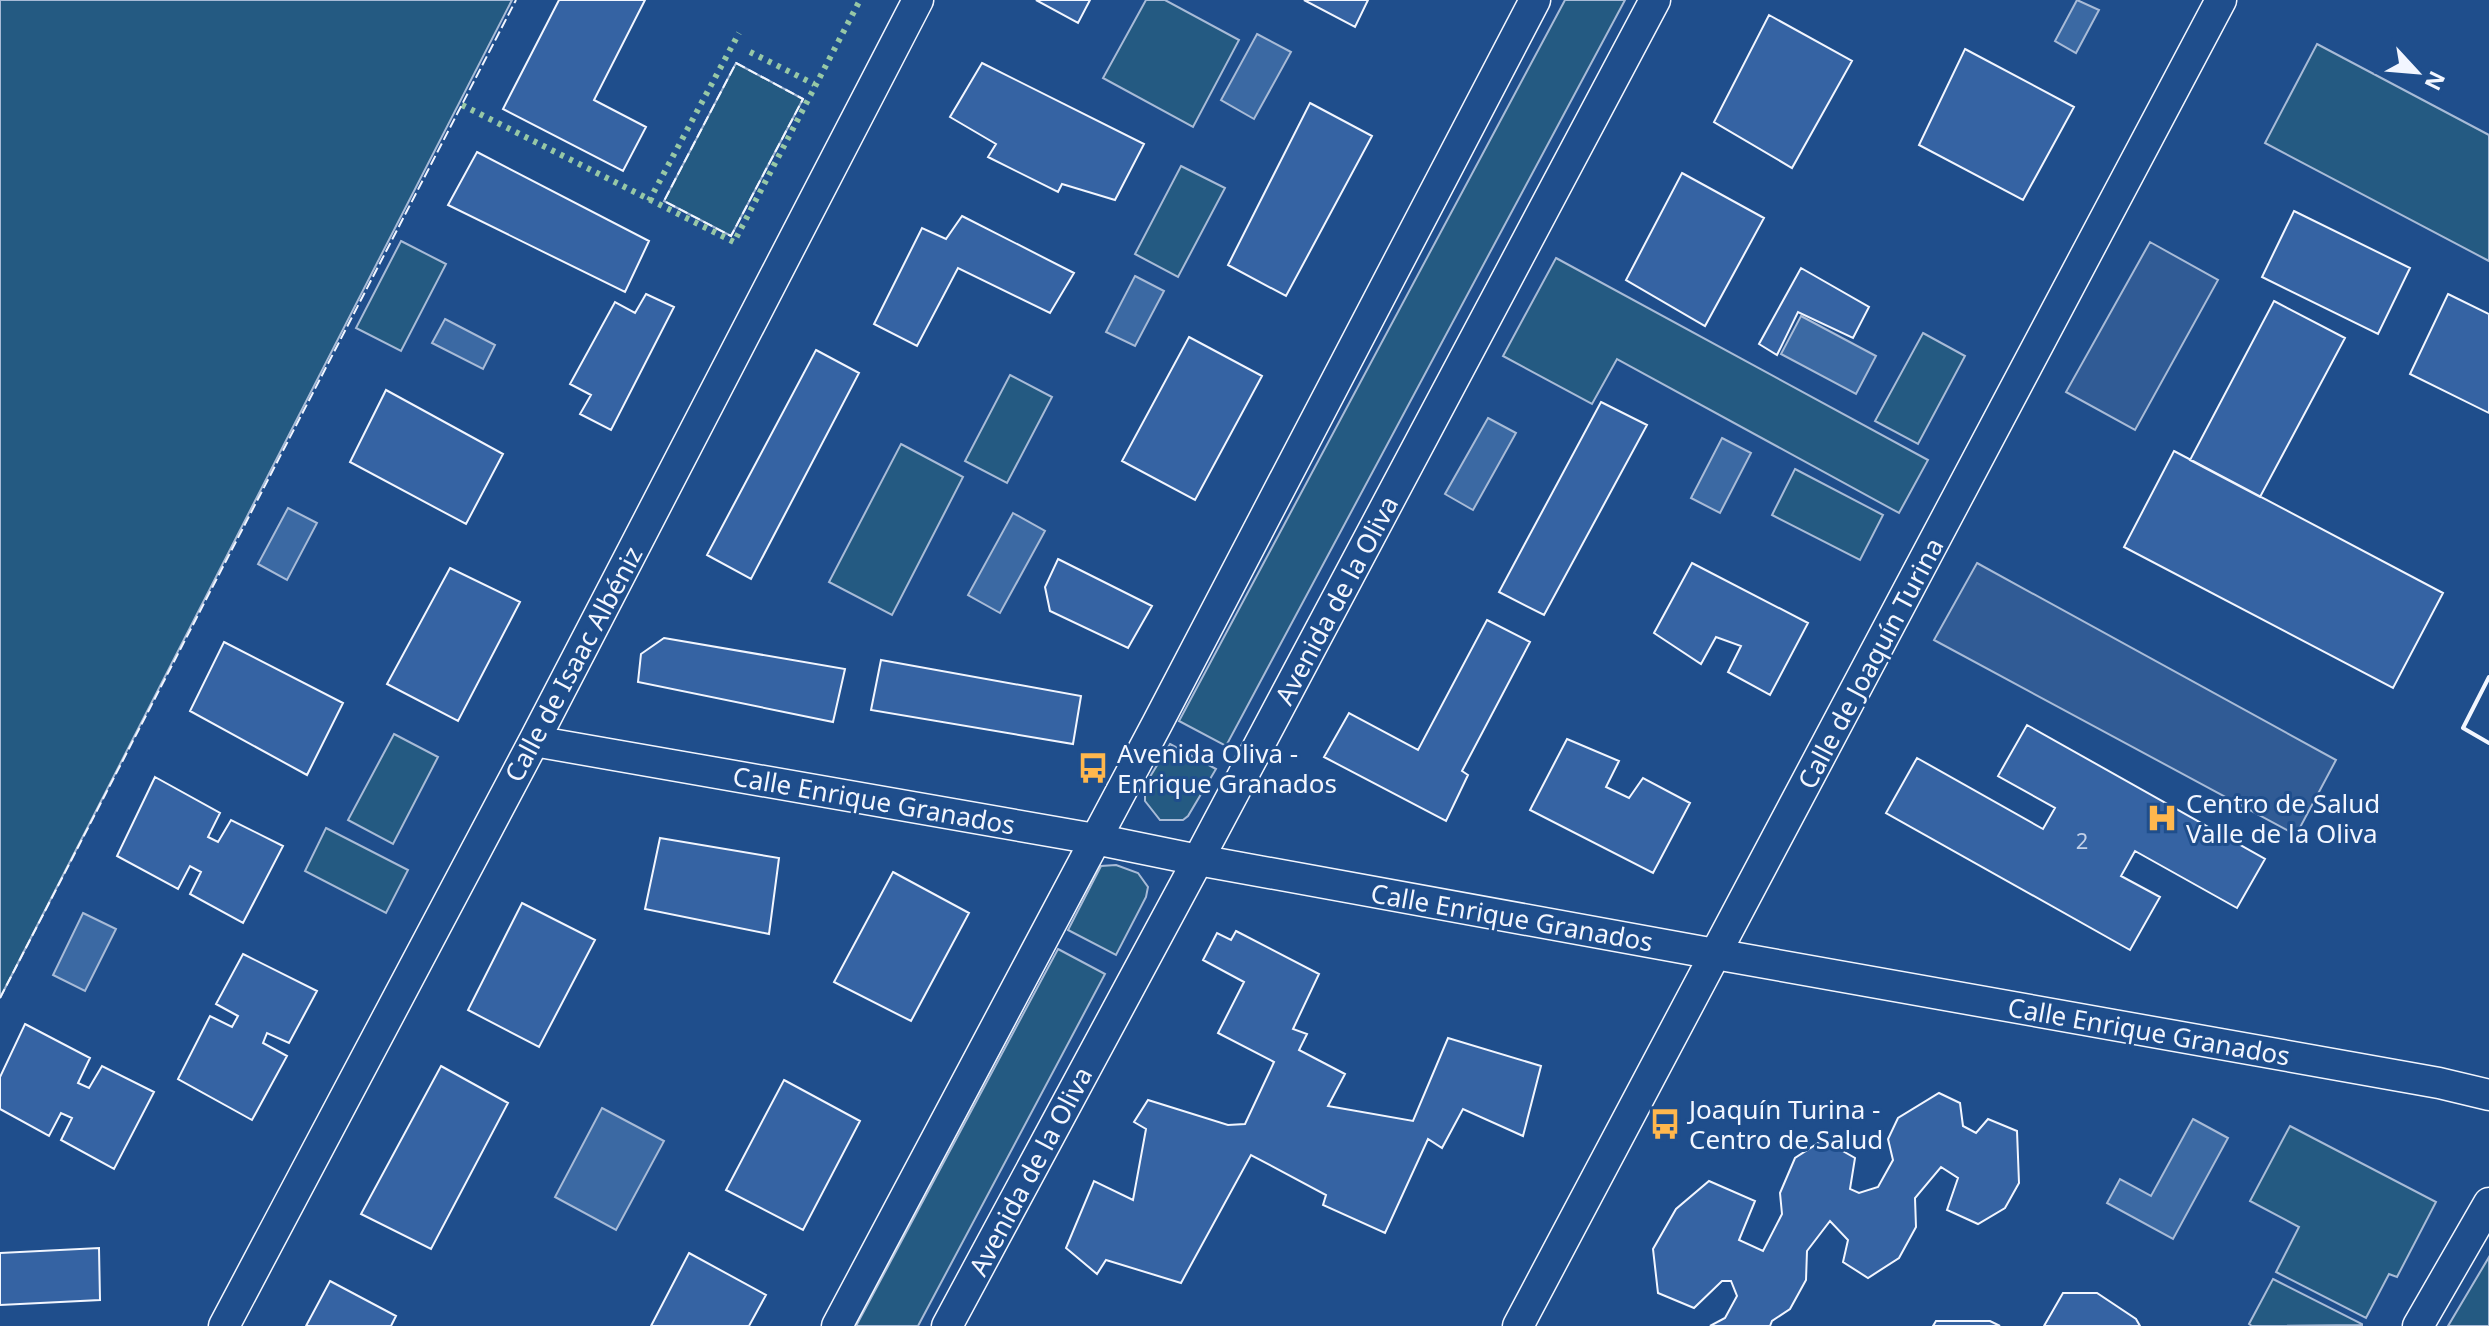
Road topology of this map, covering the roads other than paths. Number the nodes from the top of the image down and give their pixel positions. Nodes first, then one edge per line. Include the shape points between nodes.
1 (918, 0) edge
2 (1535, 0) edge
3 (1655, 0) edge
4 (2221, 0) edge
5 (534, 741) junction
6 (1095, 839) junction
7 (1198, 860) junction
8 (1715, 954) junction
9 (2489, 1095) edge
10 (2489, 1203) edge
11 (224, 1326) edge
12 (837, 1326) edge
13 (947, 1326) edge
14 (1518, 1326) edge
15 (2418, 1326) edge

1 - 5 street, Calle de Isaac Albéniz
2 - 6 street
3 - 7 street, Avenida de la Oliva
4 - 8 street, Calle de Joaquín Turina
5 - 6 street, Calle Enrique Granados
5 - 11 street, Calle de Isaac Albéniz
6 - 7 street, Calle Enrique Granados
6 - 12 street
7 - 8 street, Calle Enrique Granados
7 - 13 street, Avenida de la Oliva
8 - 9 street, Calle Enrique Granados
8 - 14 street, Calle de Joaquín Turina
10 - 15 street

